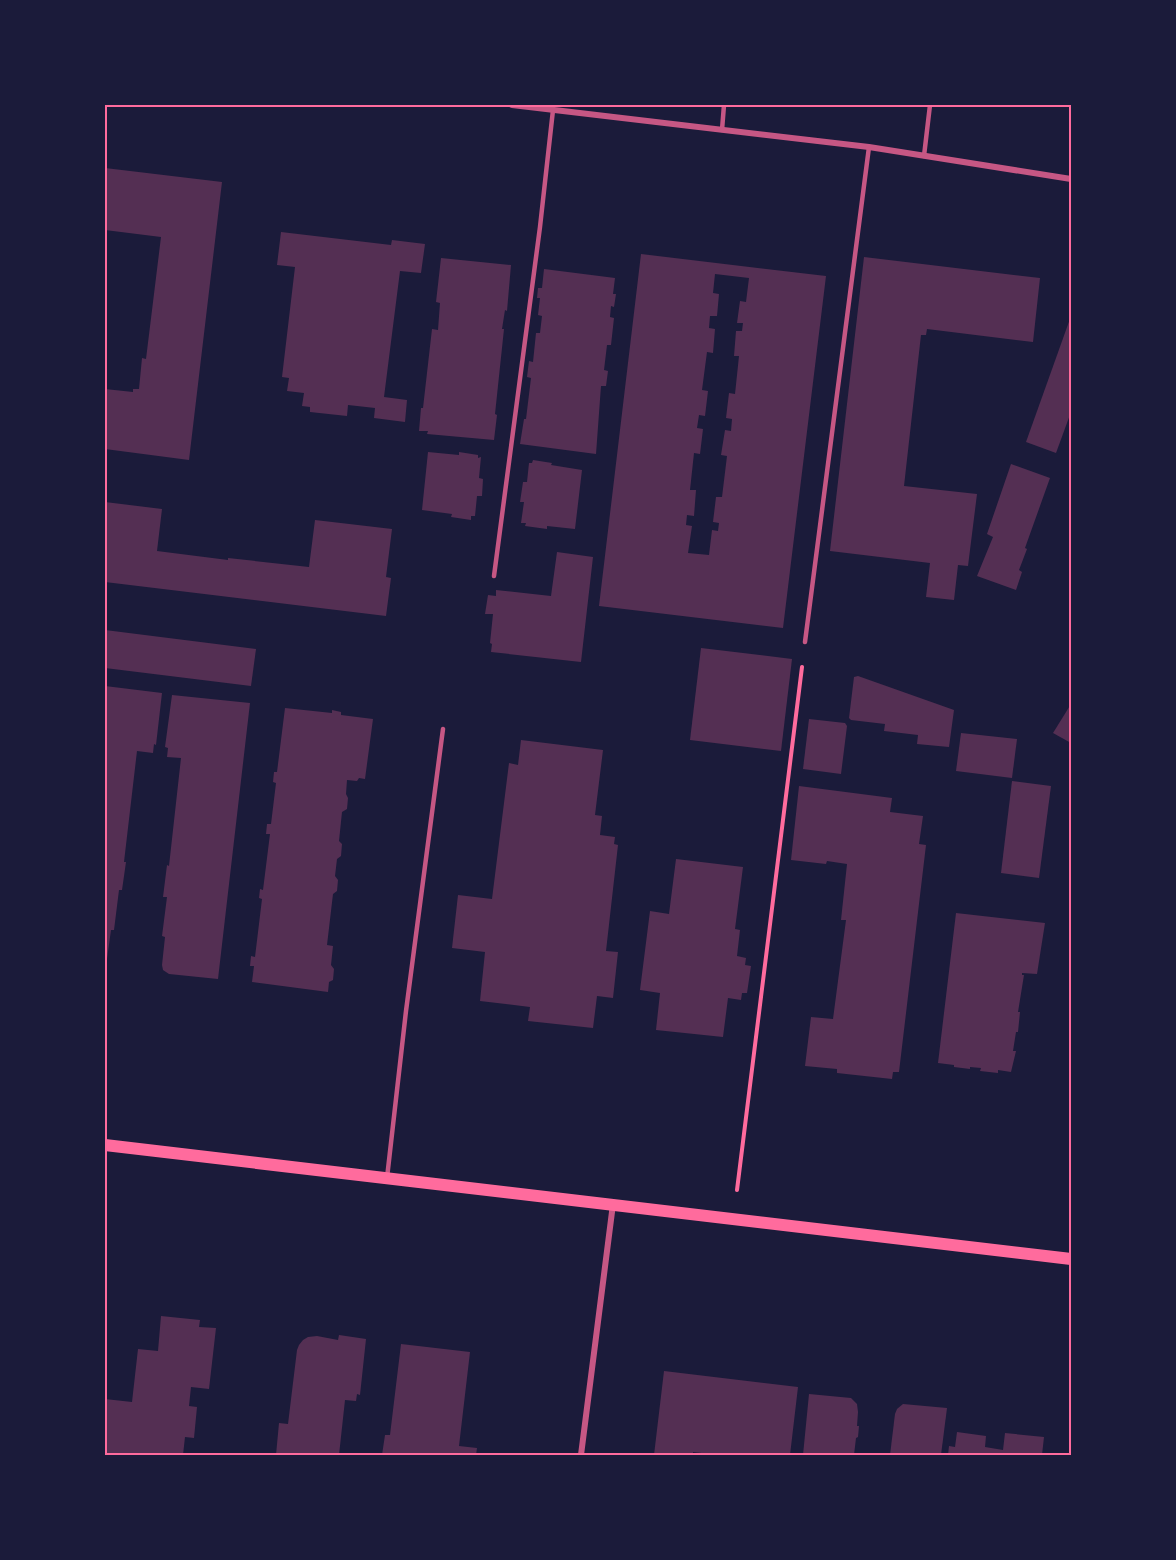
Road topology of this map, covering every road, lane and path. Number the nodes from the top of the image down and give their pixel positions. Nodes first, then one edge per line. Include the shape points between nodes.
1 (512, 105) edge
2 (724, 105) edge
3 (930, 105) edge
4 (553, 110) junction
5 (722, 130) junction
6 (869, 147) junction
7 (924, 156) junction
8 (1071, 179) edge
9 (494, 576) dead end
10 (805, 642) joint
11 (443, 729) dead end
12 (105, 1144) edge
13 (387, 1178) junction
14 (613, 1204) junction
15 (734, 1218) junction
16 (1071, 1259) edge
17 (581, 1455) edge

1 - 4 street
2 - 5 lane
3 - 7 lane
4 - 5 street
4 - 9 lane
5 - 6 street
6 - 7 street
6 - 10 lane
7 - 8 street
10 - 15 path
11 - 13 lane
12 - 13 main road
13 - 14 main road
14 - 15 main road
14 - 17 street
15 - 16 main road

